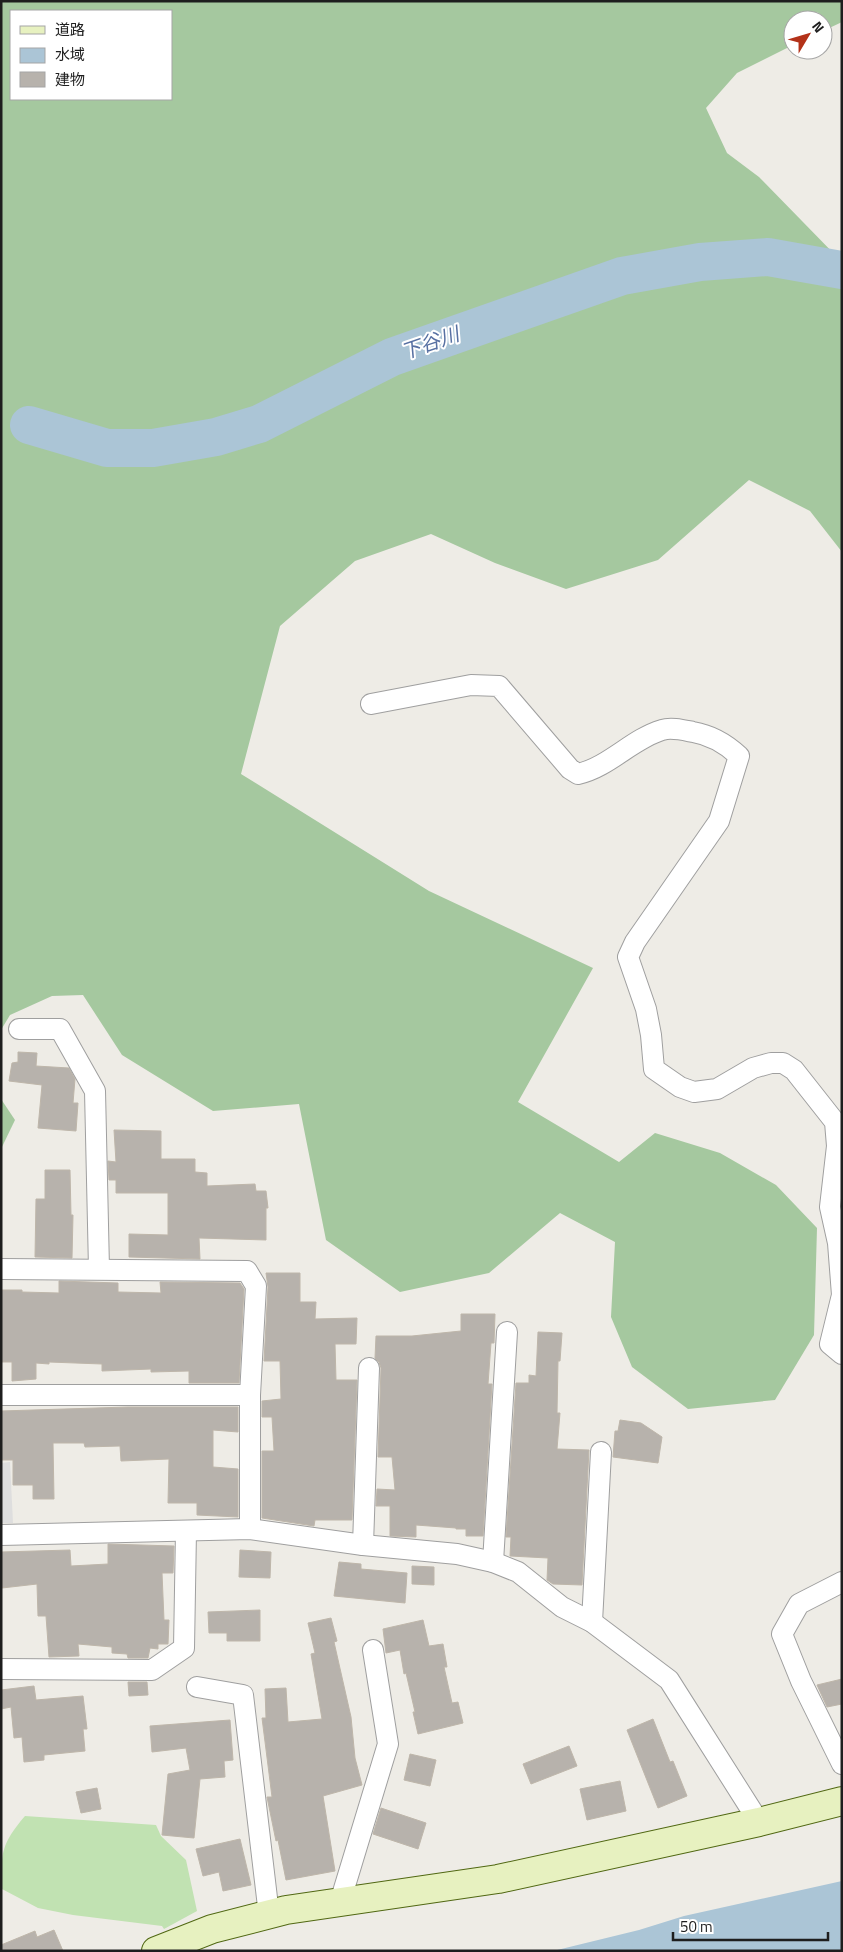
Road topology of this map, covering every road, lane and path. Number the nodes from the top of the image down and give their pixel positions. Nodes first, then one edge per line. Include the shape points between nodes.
1 (371, 704) dead end
2 (19, 1028) dead end
3 (99, 1268) junction
4 (1, 1269) edge
5 (508, 1332) dead end
6 (842, 1354) edge
7 (369, 1368) dead end
8 (1, 1395) edge
9 (250, 1395) junction
10 (601, 1452) dead end
11 (250, 1529) junction
12 (186, 1531) junction
13 (1, 1535) edge
14 (363, 1544) junction
15 (493, 1562) junction
16 (842, 1582) edge
17 (592, 1622) junction
18 (373, 1650) dead end
19 (1, 1669) edge
20 (197, 1688) dead end
21 (842, 1764) edge
22 (842, 1802) edge
23 (759, 1822) junction
24 (340, 1902) junction
25 (269, 1915) junction
26 (156, 1951) edge

1 - 6 street via 471,684 499,686 570,769 578,774 590,771 664,729 706,734 739,756 719,822 635,942 628,957 646,1009 654,1069 664,1078 694,1092 717,1089 753,1068 783,1063 794,1070 835,1122 837,1146 830,1206 838,1243 842,1295 830,1344
2 - 3 street via 60,1029 95,1091
3 - 4 street
3 - 9 street via 247,1271 256,1286
5 - 15 street
7 - 14 street
8 - 9 street
9 - 11 street
10 - 17 street
11 - 12 street
11 - 14 street
12 - 13 street
12 - 19 street via 184,1648 152,1670
14 - 15 street via 457,1554
15 - 17 street via 518,1572 562,1607
16 - 21 street via 799,1604 782,1634
17 - 23 street via 669,1680
18 - 24 street via 388,1744
20 - 25 street via 243,1695
22 - 23 street
23 - 24 street via 498,1879
24 - 25 street
25 - 26 street via 212,1929

